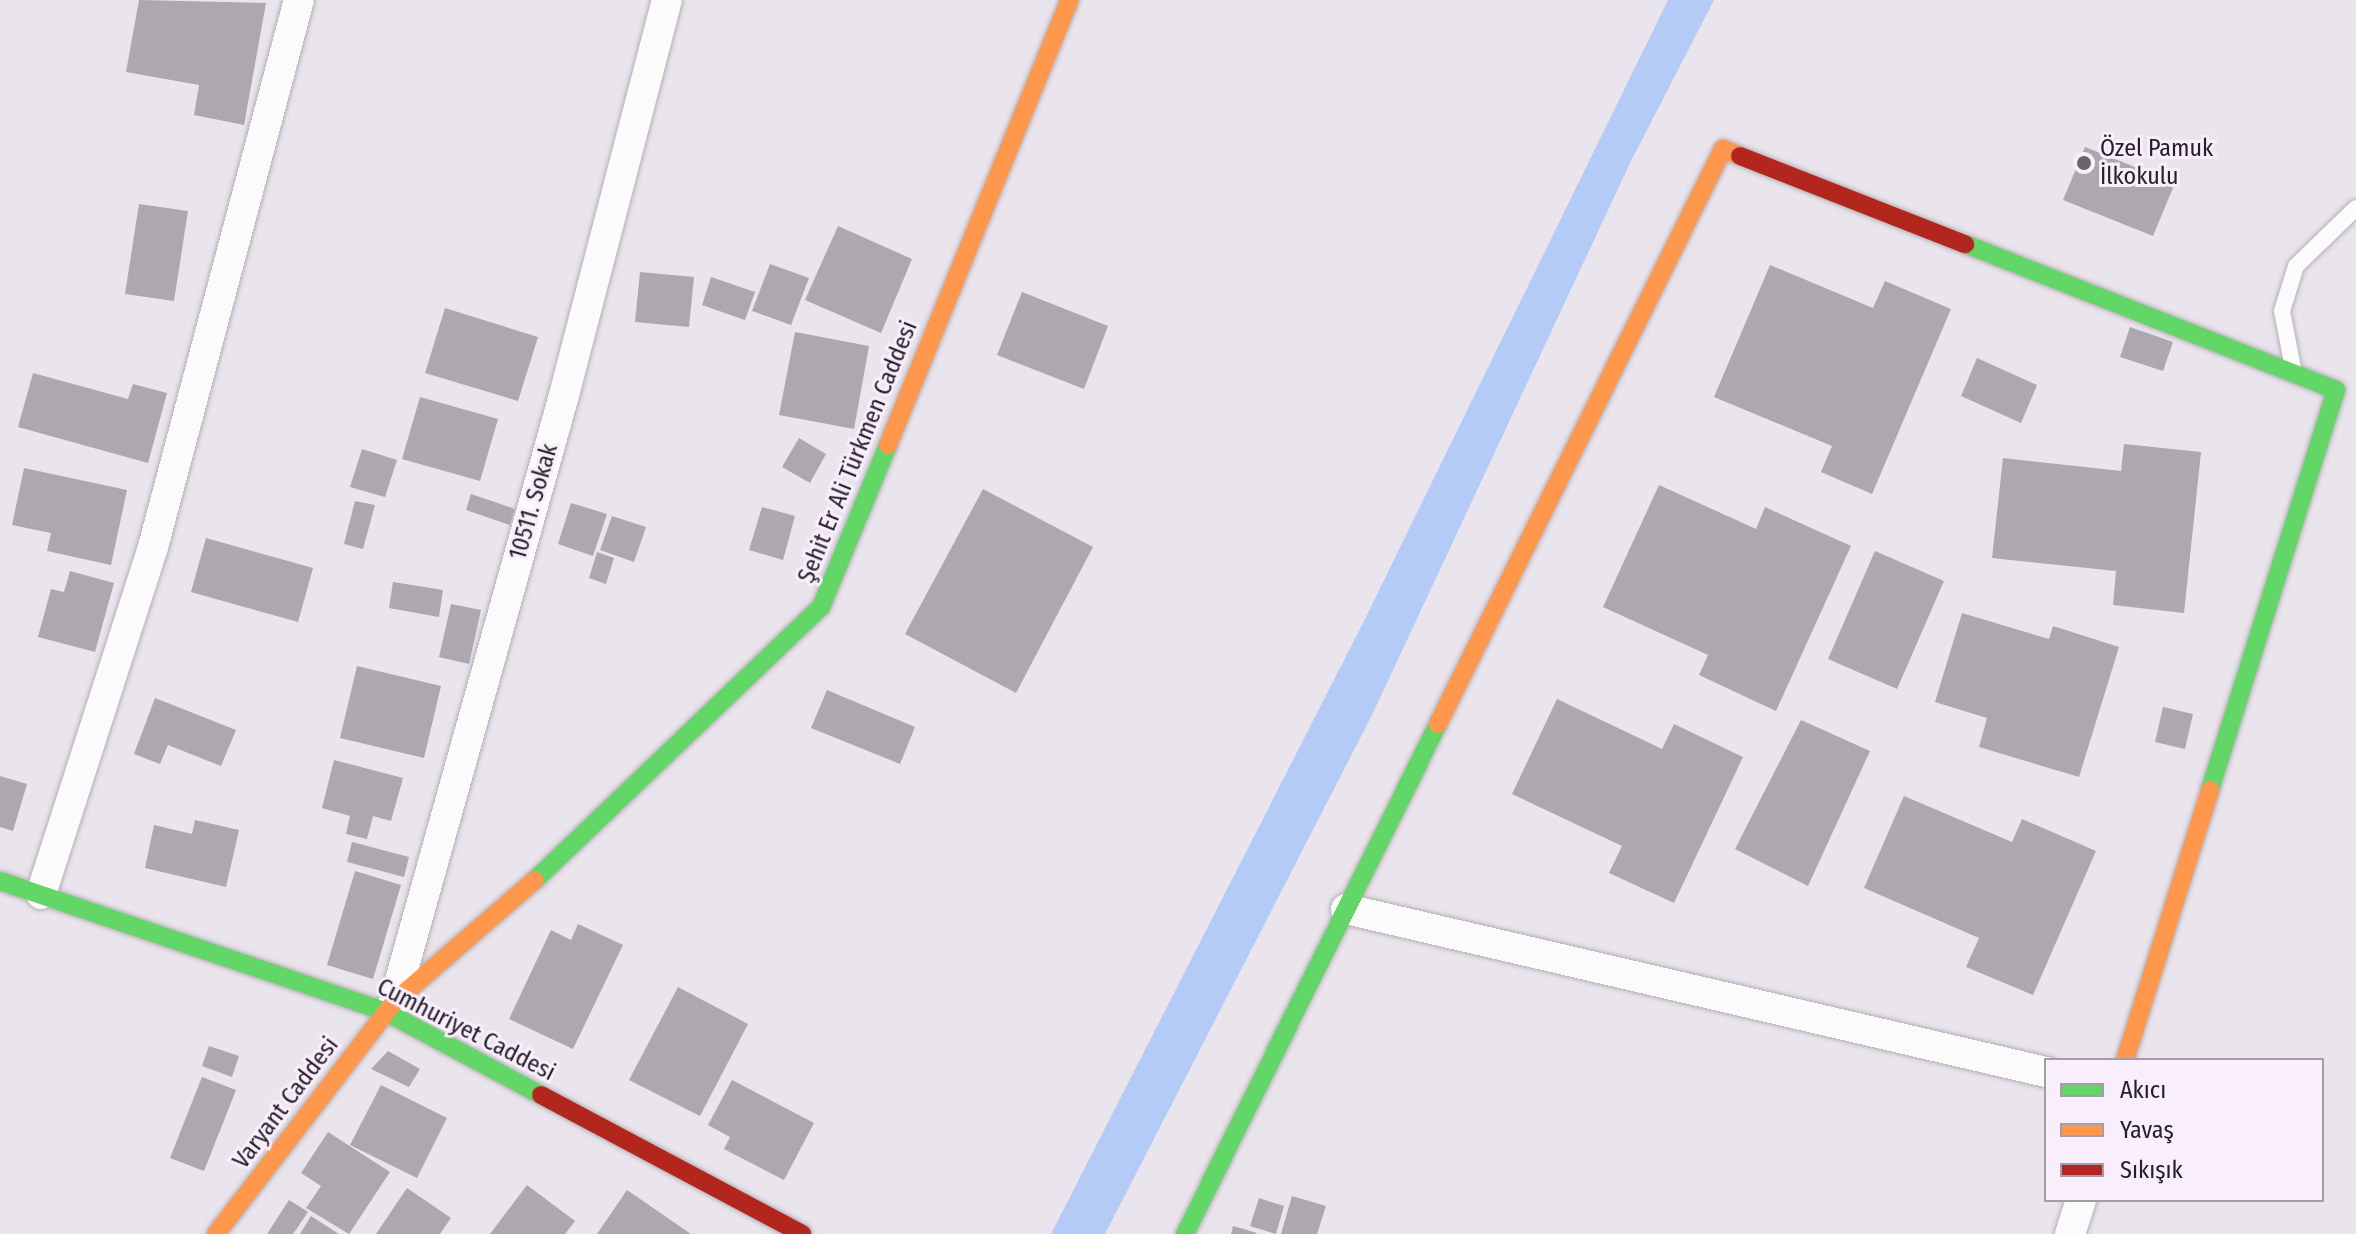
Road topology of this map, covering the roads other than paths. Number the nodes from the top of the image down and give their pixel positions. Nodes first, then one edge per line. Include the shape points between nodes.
1 (299, 0) edge
2 (667, 0) edge
3 (1070, 0) edge
4 (2356, 208) edge
5 (2294, 373) junction
6 (0, 881) edge
7 (41, 894) junction
8 (1346, 909) junction
9 (390, 1007) junction
10 (2126, 1058) edge
11 (2044, 1072) edge
12 (2080, 1202) edge
13 (216, 1234) edge
14 (802, 1234) edge
15 (1185, 1234) edge
16 (2070, 1234) edge

1 - 7 street via 153,547
2 - 9 street, 10511. Sokak via 564,395
3 - 9 street, Şehit Er Ali Türkmen Caddesi via 821,607 591,832
4 - 5 lane via 2296,266 2282,311
5 - 8 street via 1723,149
5 - 10 street via 2336,390
6 - 7 street, Cumhuriyet Caddesi
7 - 9 street, Cumhuriyet Caddesi
8 - 11 street
8 - 15 street
9 - 13 street, Varyant Caddesi
9 - 14 street, Cumhuriyet Caddesi
12 - 16 street

